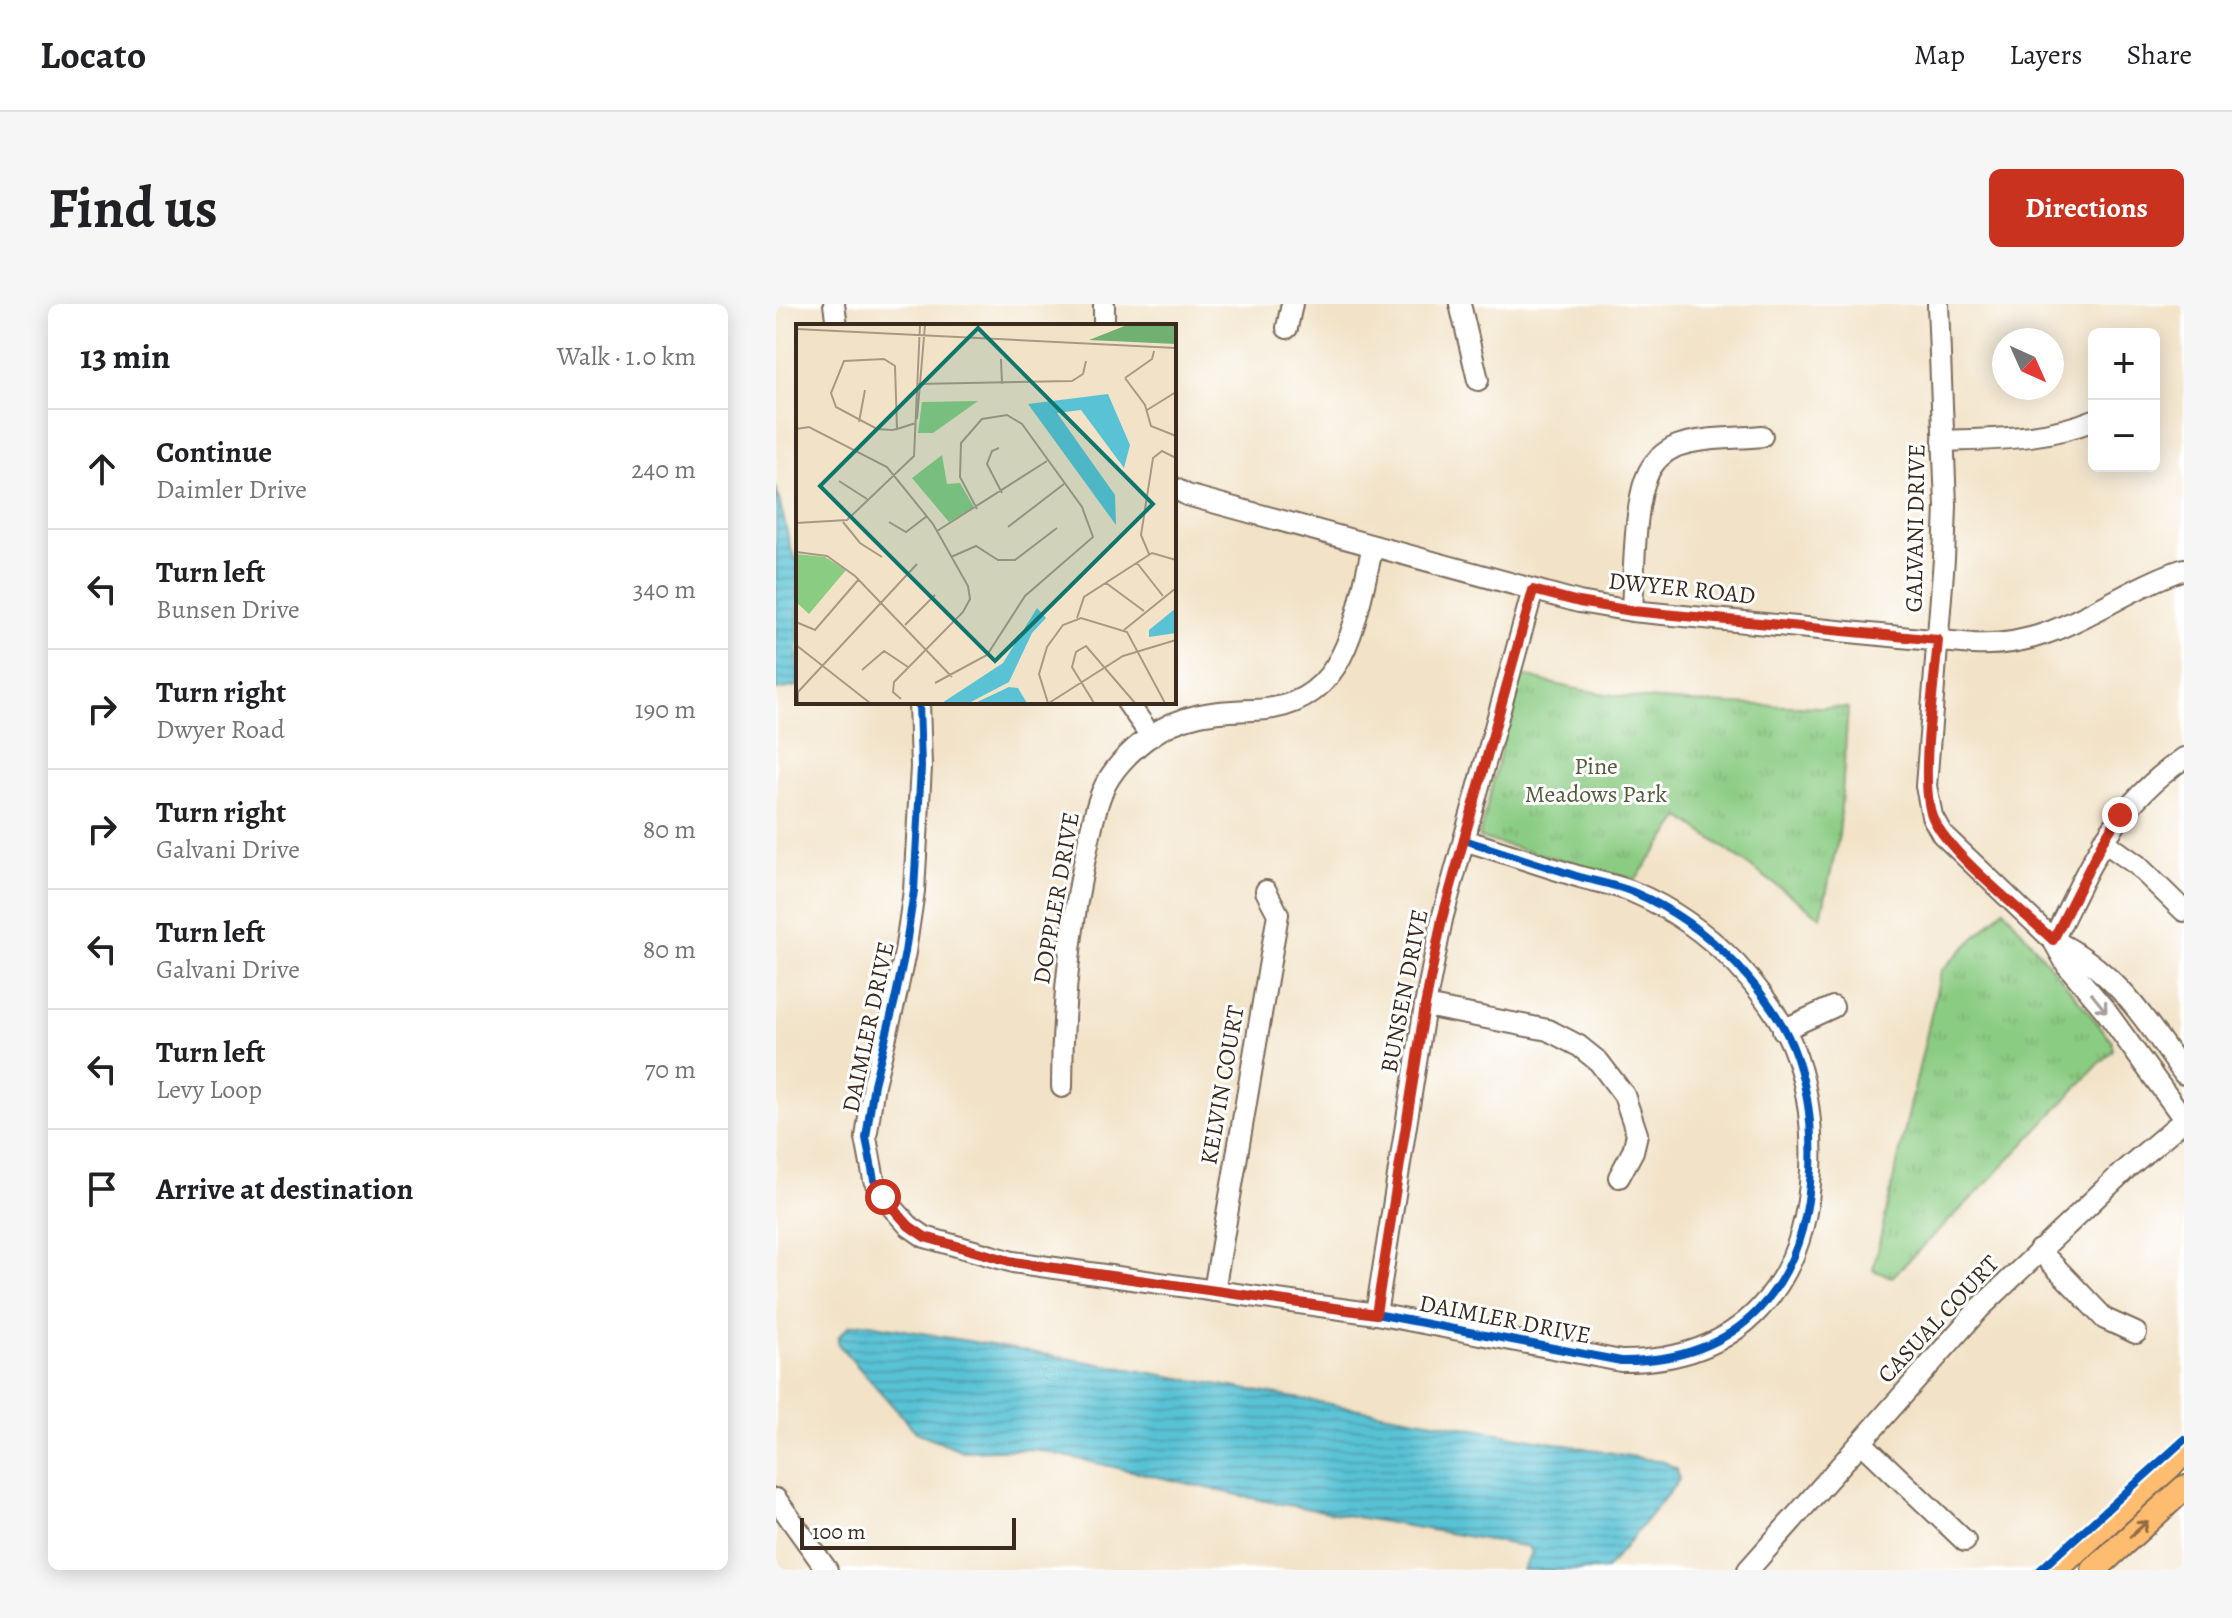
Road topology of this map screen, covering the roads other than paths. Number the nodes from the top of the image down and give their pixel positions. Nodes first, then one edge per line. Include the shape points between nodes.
1 (834, 304) edge
2 (1292, 304) edge
3 (1460, 304) edge
4 (1938, 304) edge
5 (837, 324) edge
6 (1287, 328) dead end
7 (1478, 380) dead end
8 (2088, 422) edge
9 (1762, 436) dead end
10 (1943, 441) junction
11 (1176, 489) edge
12 (1373, 546) junction
13 (2184, 569) edge
14 (1533, 590) junction
15 (1632, 611) junction
16 (1938, 640) junction
17 (919, 704) edge
18 (1128, 704) edge
19 (1151, 736) junction
20 (2184, 758) edge
21 (1464, 840) junction
22 (2103, 841) junction
23 (1266, 891) dead end
24 (2184, 911) edge
25 (2053, 940) junction
26 (1425, 1006) junction
27 (1833, 1007) dead end
28 (1783, 1030) junction
29 (2184, 1074) edge
30 (1062, 1087) dead end
31 (2184, 1120) edge
32 (1619, 1177) dead end
33 (2039, 1250) junction
34 (1214, 1291) junction
35 (1376, 1314) junction
36 (2136, 1333) dead end
37 (1862, 1443) junction
38 (2184, 1453) edge
39 (2184, 1488) edge
40 (776, 1499) edge
41 (1965, 1541) dead end
42 (827, 1570) edge
43 (1748, 1570) edge
44 (2055, 1570) edge
45 (2094, 1570) edge

1 - 5 street
2 - 6 street
3 - 7 street
4 - 10 street, GALVANI DRIVE
8 - 10 street via 2023,438
9 - 15 street via 1686,443 1661,455 1652,466 1641,498
10 - 16 street, GALVANI DRIVE
11 - 12 street, DWYER ROAD
12 - 14 street, DWYER ROAD
12 - 19 street, DOPPLER DRIVE via 1349,640 1341,660 1319,687 1288,705 1209,711
13 - 16 street, DWYER ROAD via 2036,639 1991,645
14 - 15 street, DWYER ROAD
14 - 21 street, BUNSEN DRIVE
15 - 16 street, DWYER ROAD
16 - 25 street, GALVANI DRIVE via 1926,786 1932,816 1949,842
17 - 34 street, DAIMLER DRIVE via 914,891 866,1138 874,1180 895,1213 925,1237 968,1252 1037,1267
18 - 19 street
19 - 30 street, DOPPLER DRIVE via 1117,768 1102,791 1088,846 1066,980
20 - 22 street via 2139,794
21 - 26 street, BUNSEN DRIVE
21 - 28 street, DAIMLER DRIVE via 1659,905 1736,965
22 - 24 street via 2137,865
22 - 25 street
23 - 34 street, KELVIN COURT via 1278,914
25 - 29 street, GALVANI DRIVE via 2121,989
25 -> 31 street, GALVANI DRIVE
26 - 32 street via 1548,1030 1599,1062 1624,1095 1637,1134
26 - 35 street, BUNSEN DRIVE
27 - 28 street
28 - 35 street, DAIMLER DRIVE via 1805,1087 1812,1153 1805,1223 1786,1272 1755,1313 1722,1339 1678,1357 1621,1361
31 - 33 street, CASUAL COURT
33 - 36 street via 2105,1319
33 - 37 street, CASUAL COURT via 1979,1309
34 - 35 street, DAIMLER DRIVE
37 - 41 street
37 - 43 street, CASUAL COURT
38 - 44 main road
45 -> 39 main road
40 - 42 street

